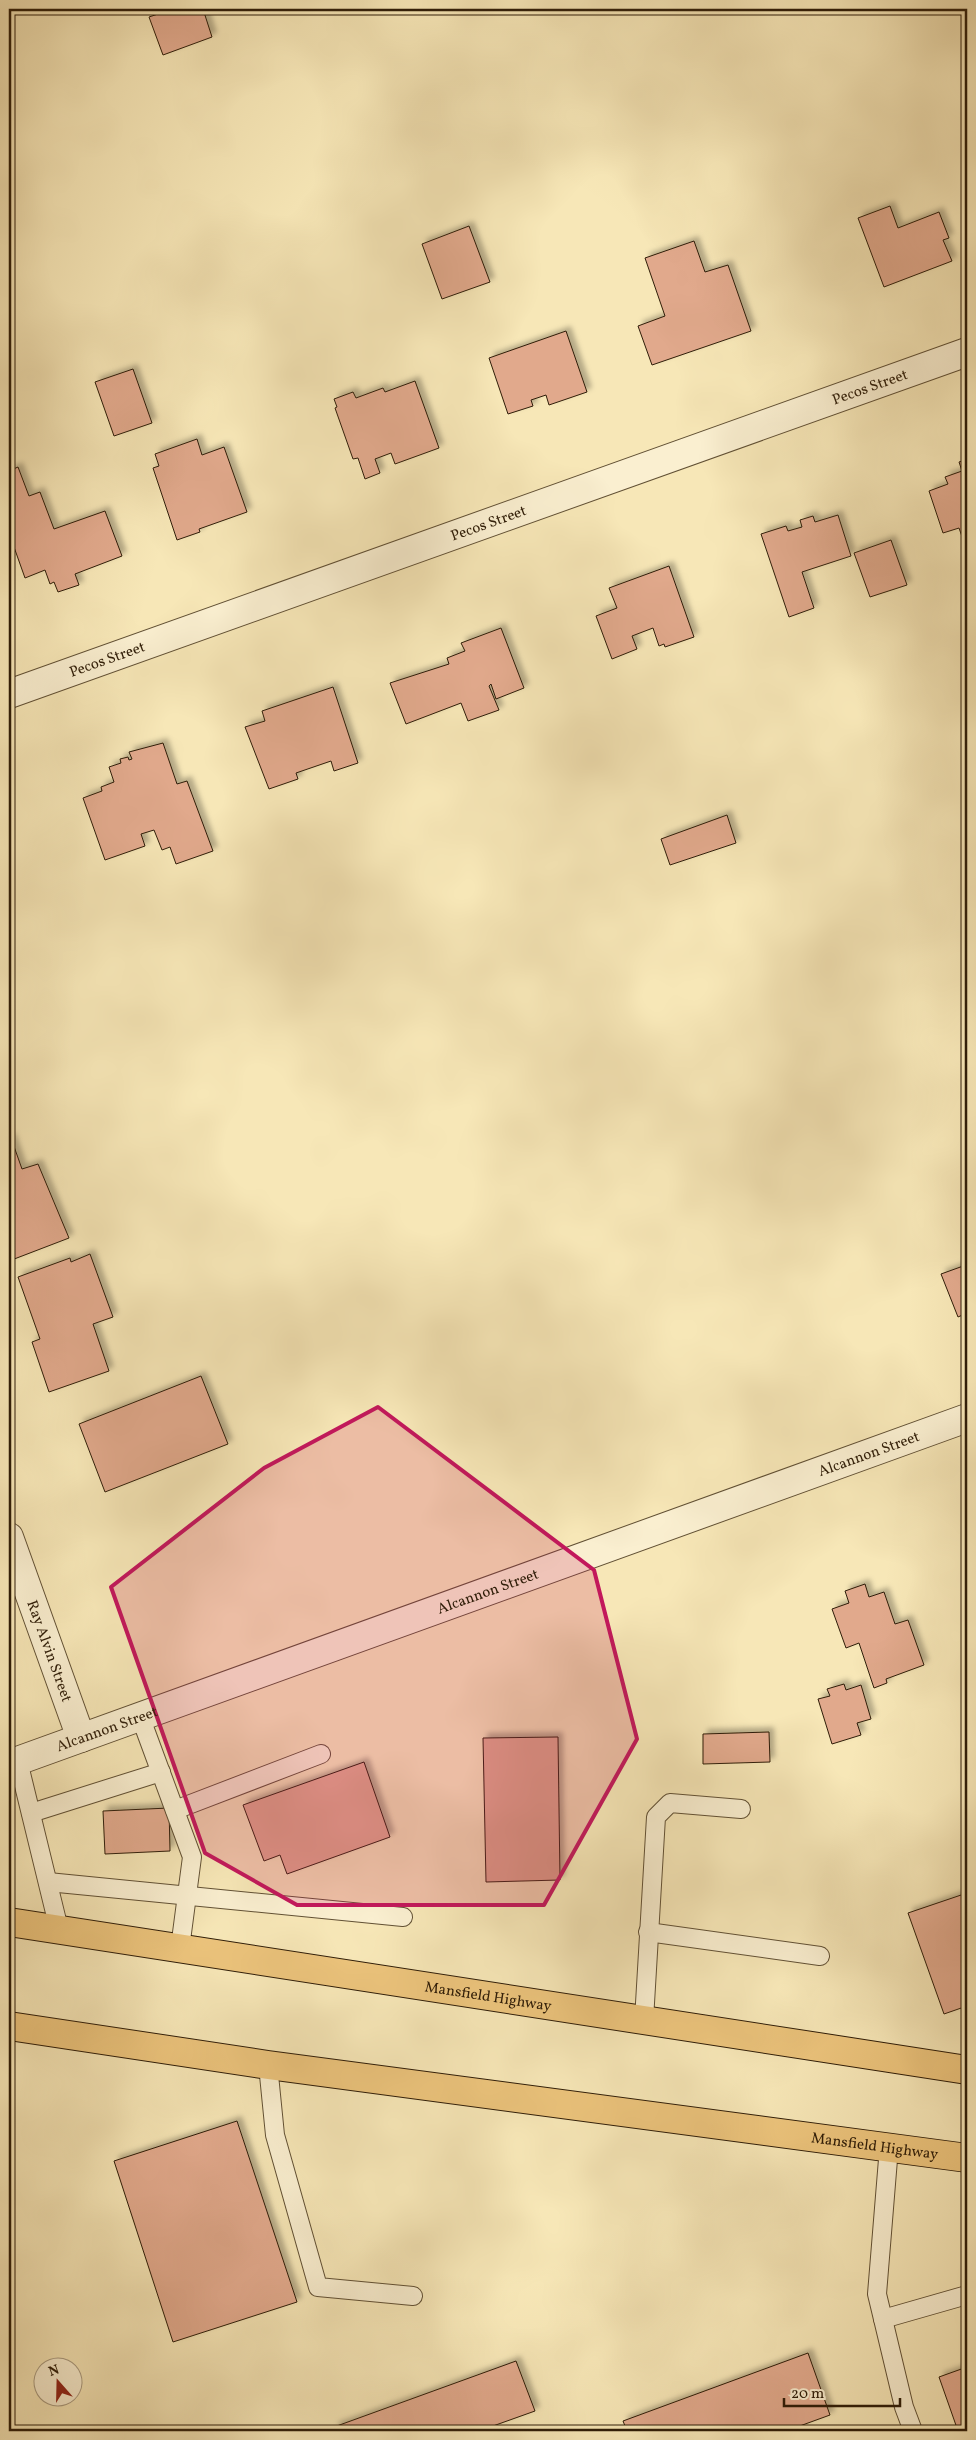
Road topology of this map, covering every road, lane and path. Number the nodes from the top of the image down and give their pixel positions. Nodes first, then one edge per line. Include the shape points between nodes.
1 (967, 352) edge
2 (9, 694) edge
3 (967, 1418) edge
4 (9, 1537) edge
5 (140, 1716) junction
6 (81, 1738) junction
7 (321, 1754) dead end
8 (14, 1762) edge
9 (161, 1772) junction
10 (741, 1809) dead end
11 (175, 1810) junction
12 (31, 1812) junction
13 (48, 1882) junction
14 (187, 1894) junction
15 (403, 1917) dead end
16 (9, 1922) edge
17 (59, 1929) junction
18 (648, 1932) junction
19 (180, 1948) junction
20 (820, 1956) dead end
21 (644, 2020) junction
22 (9, 2026) edge
23 (268, 2065) junction
24 (967, 2070) edge
25 (888, 2147) junction
26 (967, 2158) edge
27 (967, 2295) edge
28 (413, 2296) dead end
29 (883, 2319) junction
30 (913, 2431) edge

1 - 2 street, Pecos Street
3 - 5 street, Alcannon Street
4 - 6 street, Ray Alvin Street
5 - 6 street, Alcannon Street
5 - 9 lane
6 - 8 street, Alcannon Street
7 - 11 lane
8 - 12 lane
9 - 11 lane
9 - 12 lane
10 - 18 lane via 670,1803 656,1817
11 - 14 lane via 192,1857
12 - 13 lane
13 - 14 lane
13 - 17 lane
14 - 15 lane
14 - 19 lane
16 - 17 main road, Mansfield Highway
17 - 19 main road, Mansfield Highway
18 - 20 lane
18 - 21 lane
19 - 21 main road, Mansfield Highway
21 - 24 main road, Mansfield Highway
22 - 23 main road, Mansfield Highway
23 - 25 main road, Mansfield Highway
23 - 28 lane via 275,2135 318,2287
25 - 26 main road, Mansfield Highway
25 - 29 lane via 878,2294
27 - 29 lane
29 - 30 lane

